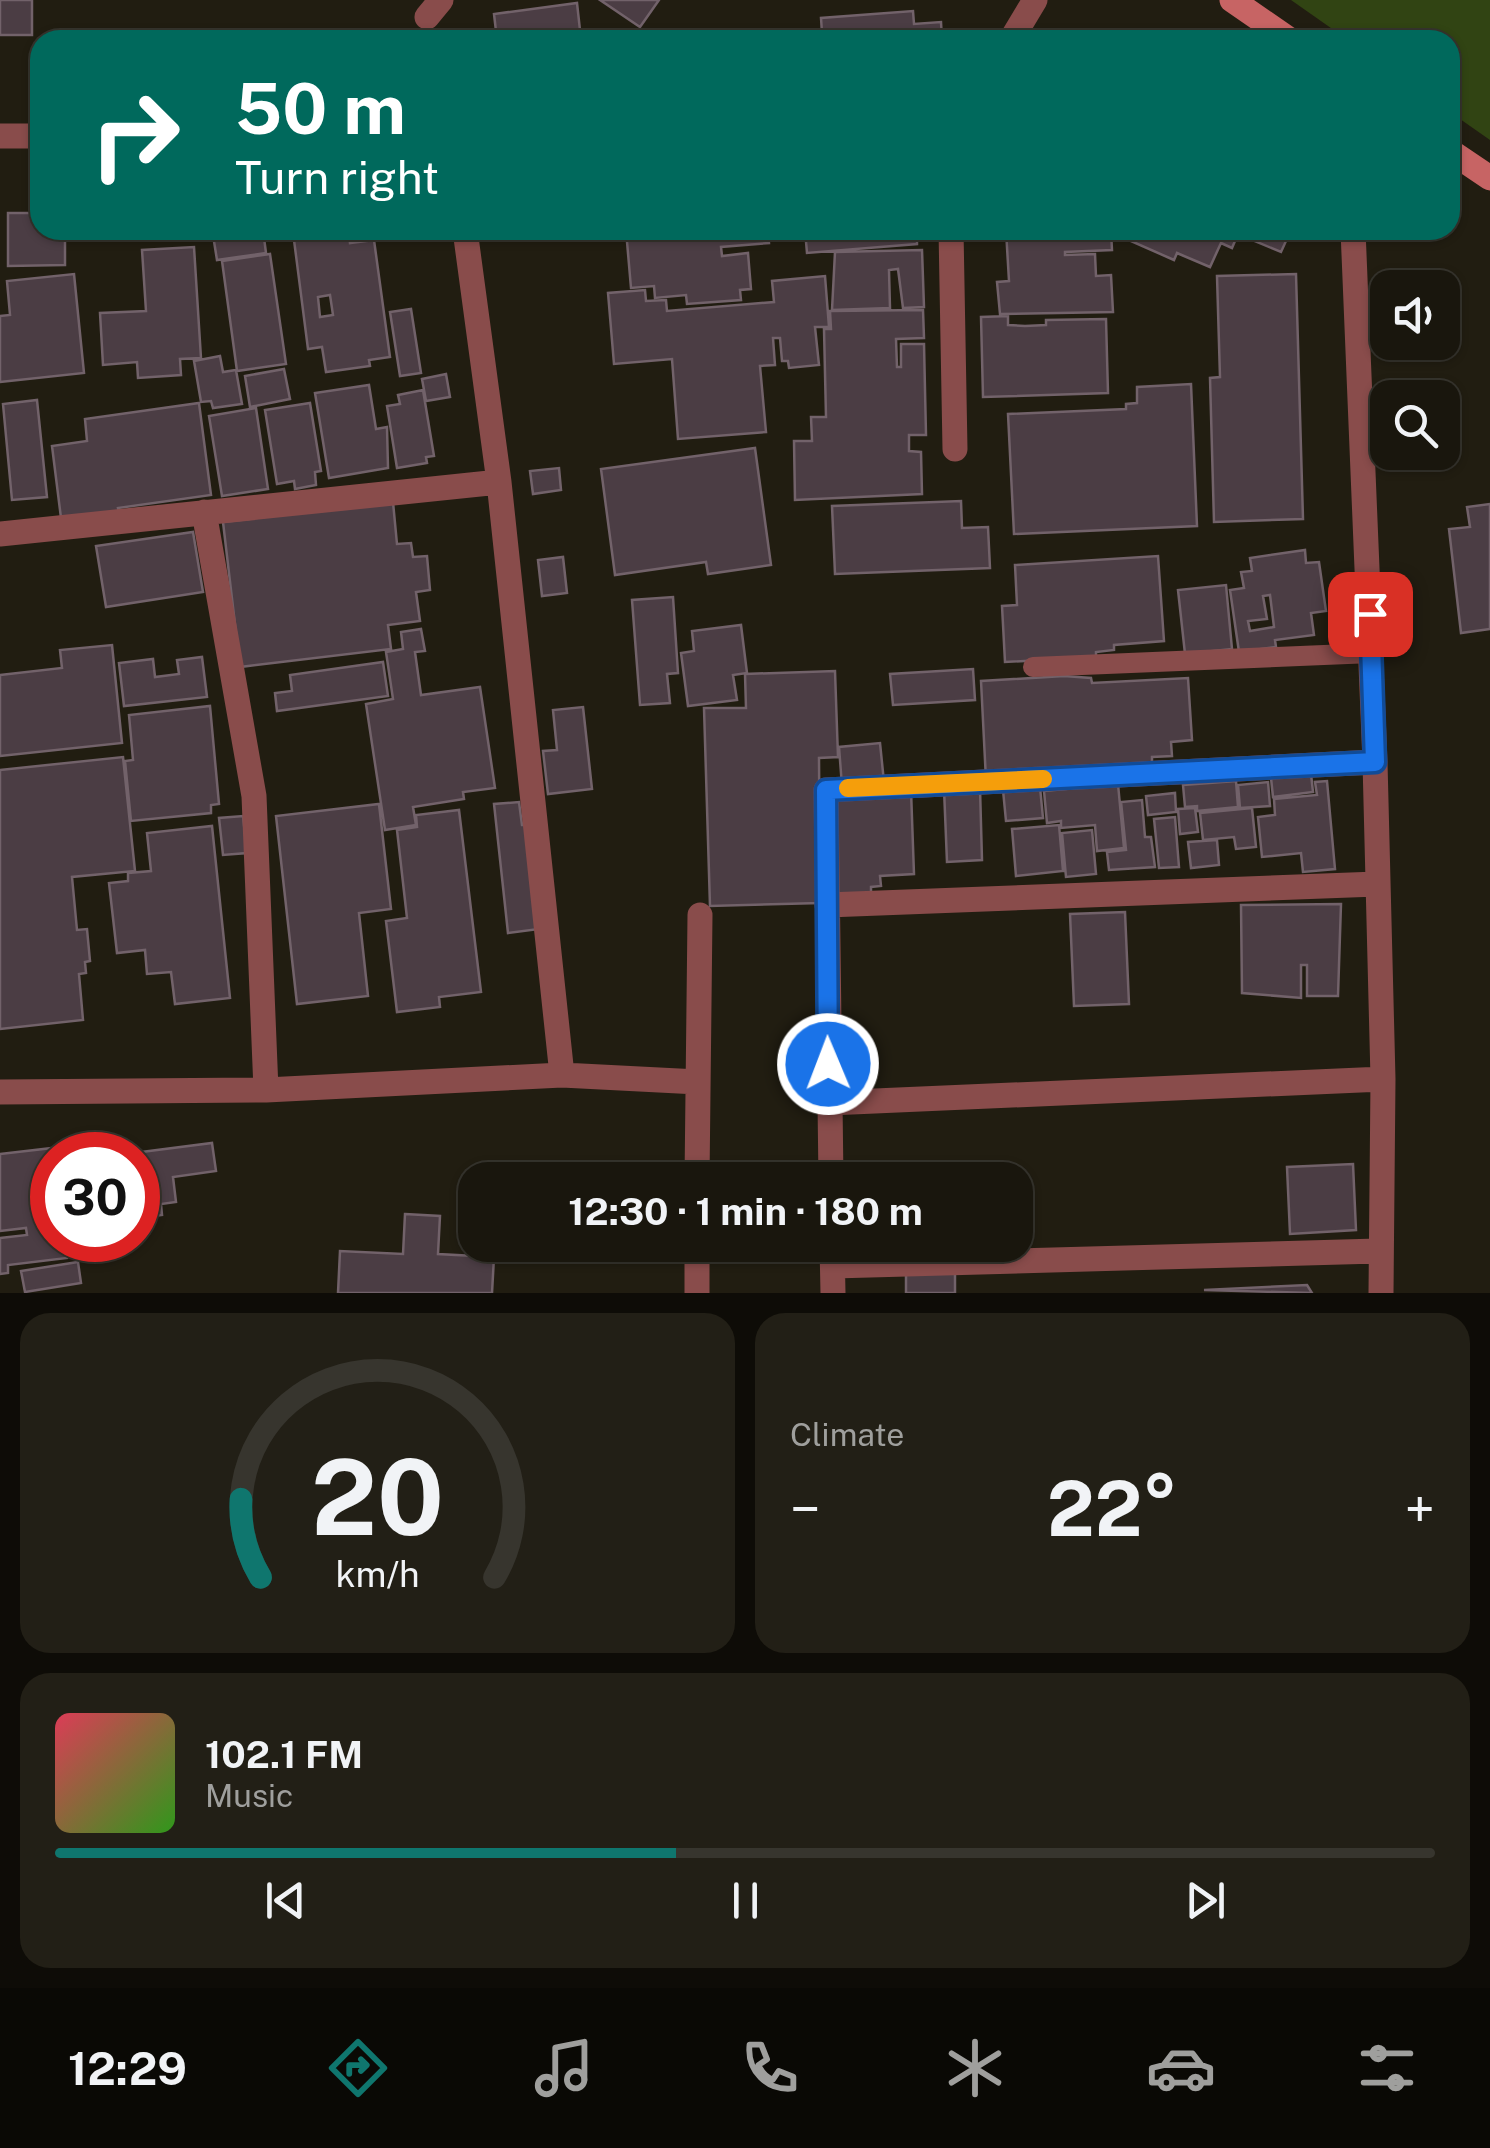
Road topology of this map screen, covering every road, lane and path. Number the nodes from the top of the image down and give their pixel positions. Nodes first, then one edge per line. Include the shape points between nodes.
1 (1035, 0) edge
2 (1232, 0) edge
3 (1017, 30) edge
4 (1276, 30) edge
5 (0, 136) edge
6 (30, 136) edge
7 (1460, 158) edge
8 (1490, 178) edge
9 (467, 240) edge
10 (951, 240) edge
11 (1353, 240) edge
12 (955, 449) dead end
13 (500, 482) junction
14 (204, 512) junction
15 (0, 534) edge
16 (1372, 652) junction
17 (1033, 667) dead end
18 (1375, 762) junction
19 (1376, 884) junction
20 (827, 905) junction
21 (700, 916) dead end
22 (562, 1075) junction
23 (1383, 1079) junction
24 (698, 1082) junction
25 (266, 1090) junction
26 (0, 1092) edge
27 (829, 1103) junction
28 (697, 1162) edge
29 (830, 1162) edge
30 (1378, 1251) junction
31 (1033, 1254) edge
32 (697, 1262) edge
33 (832, 1262) edge
34 (697, 1293) edge
35 (833, 1293) edge
36 (1381, 1293) edge

1 - 3 street
2 - 4 street
5 - 6 street
7 - 8 street
9 - 13 street
10 - 12 street
11 - 16 street
13 - 14 street
13 - 22 street
14 - 15 street
14 - 25 street via 254,796
16 - 17 lane
16 - 18 street
18 - 19 street
18 - 20 street via 826,790
19 - 20 street
19 - 23 street
20 - 27 street
21 - 24 street
22 - 24 street
22 - 25 street
23 - 27 street
23 - 30 street
24 - 28 street
25 - 26 street
27 - 29 street
30 - 31 street
30 - 36 street
32 - 34 street
33 - 35 street

